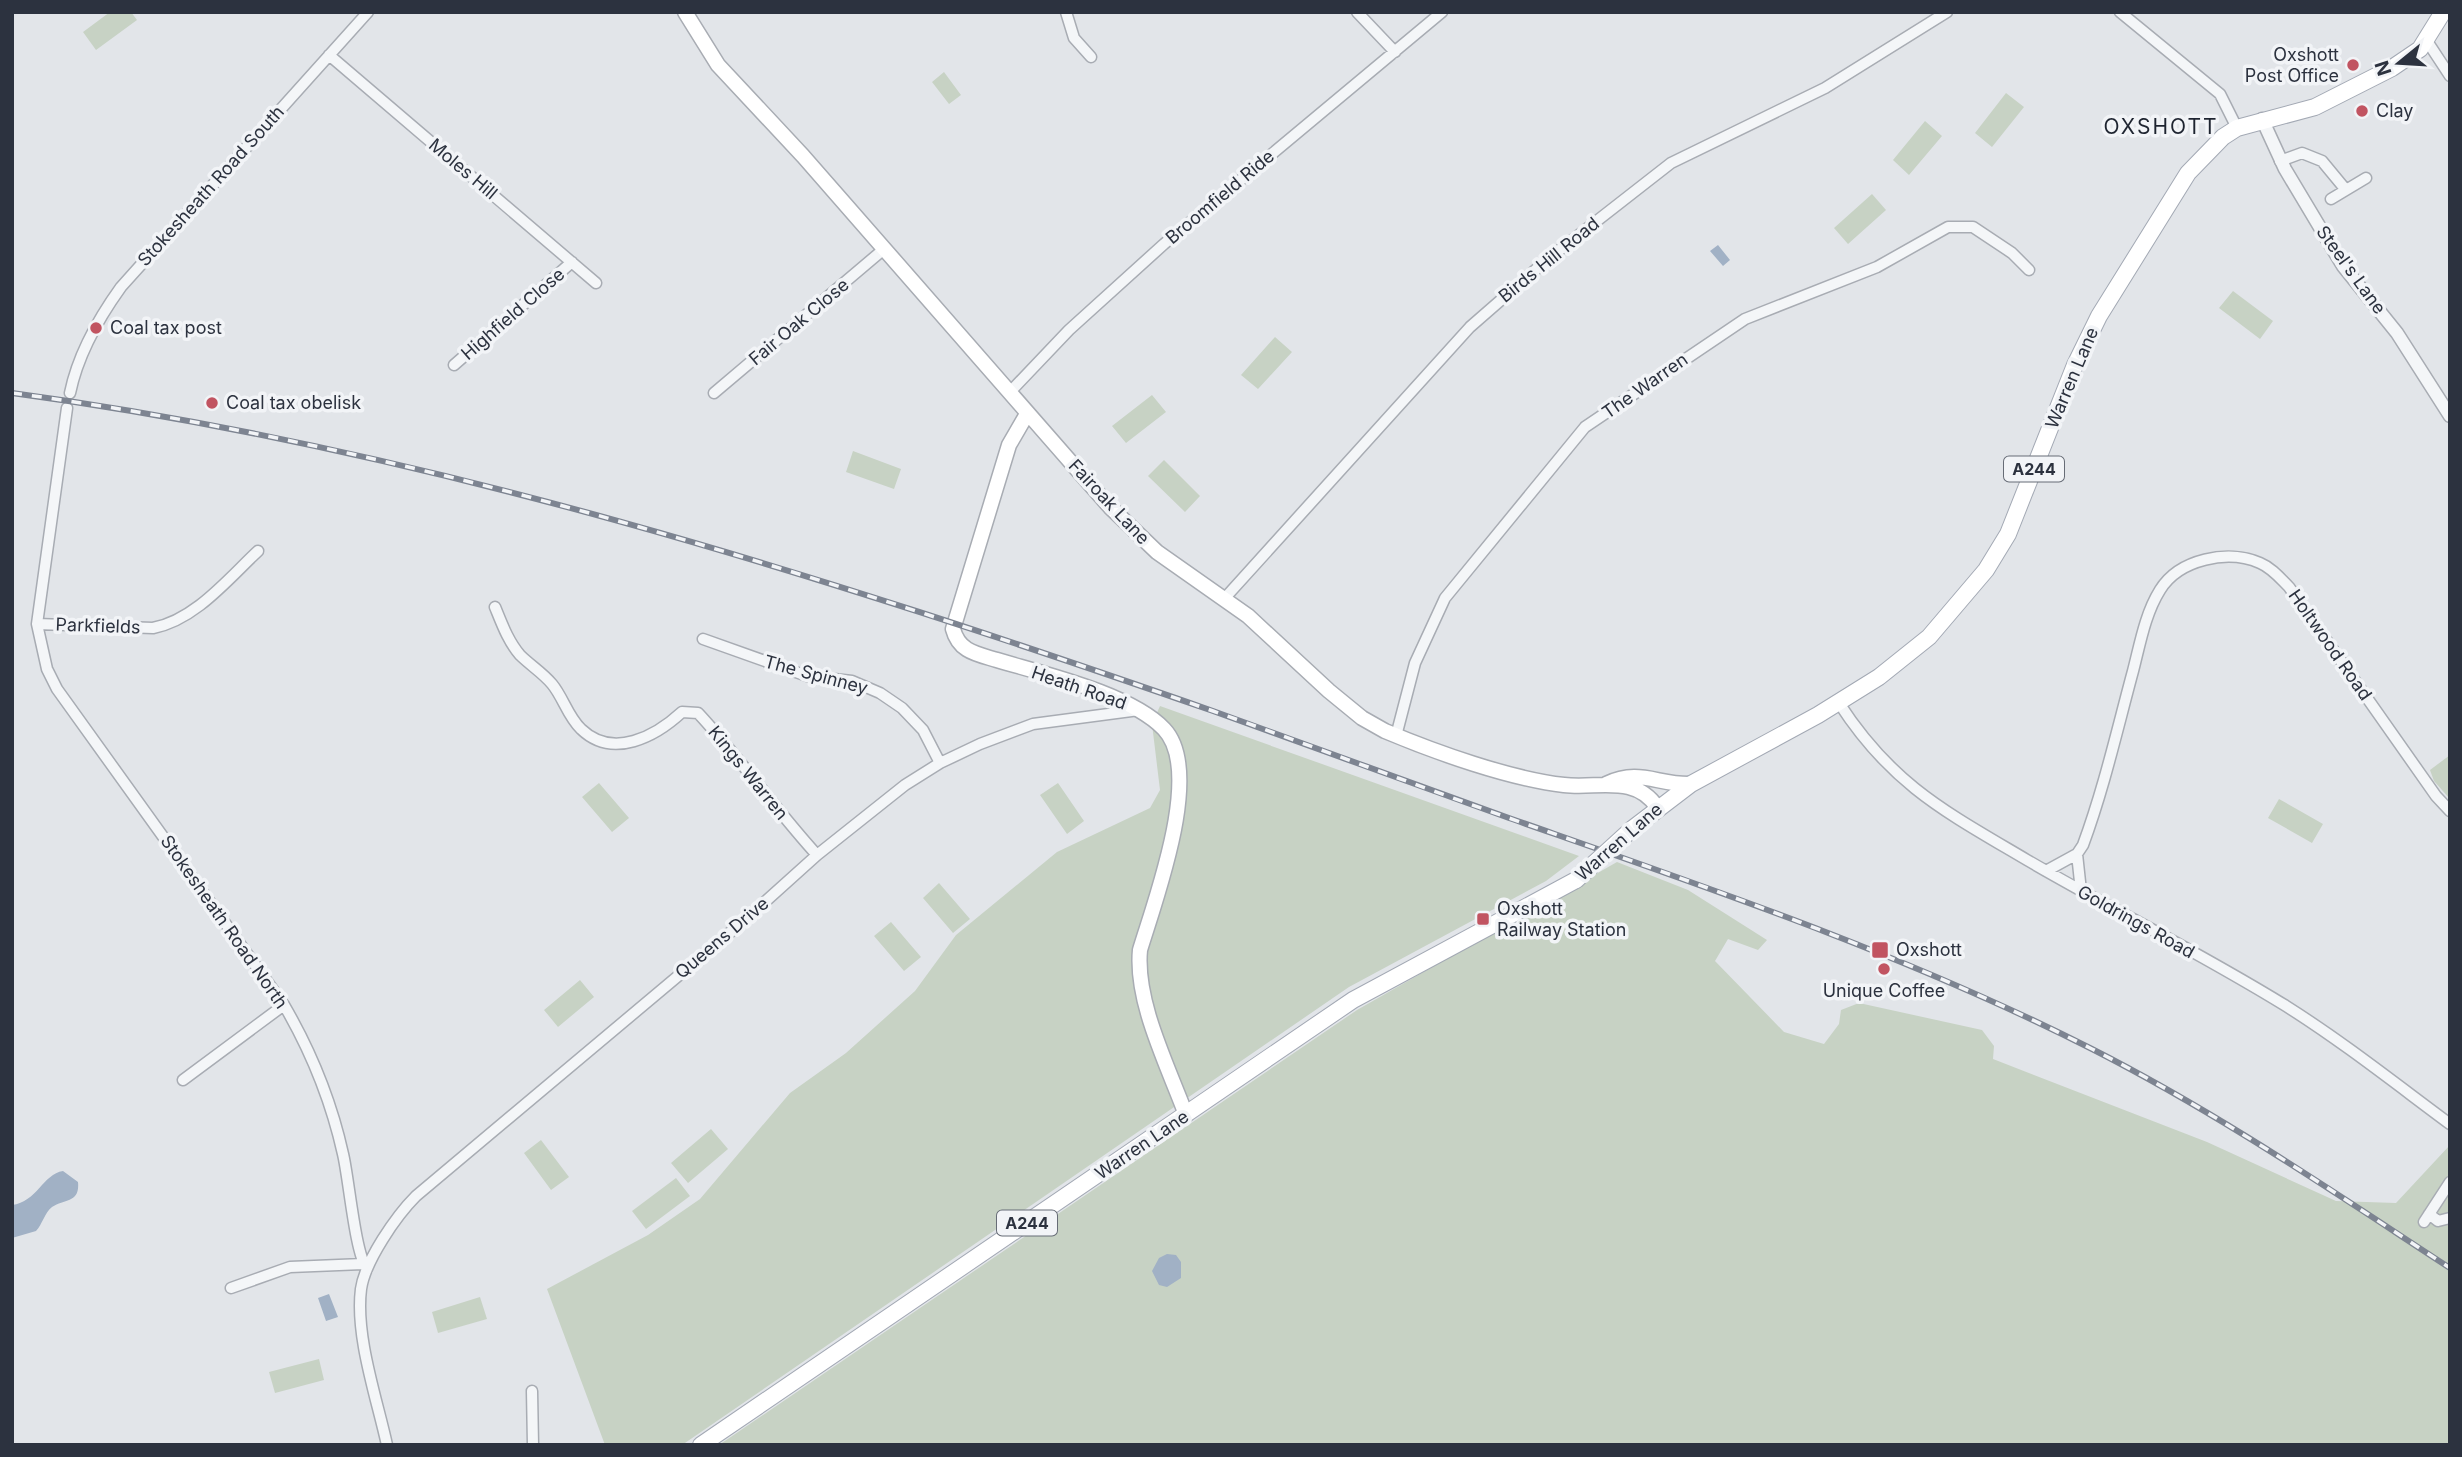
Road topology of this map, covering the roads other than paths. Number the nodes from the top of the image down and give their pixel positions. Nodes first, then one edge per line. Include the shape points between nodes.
1 (369, 12) edge
2 (685, 12) edge
3 (1066, 12) edge
4 (1357, 12) edge
5 (1442, 12) edge
6 (1947, 12) edge
7 (2120, 12) edge
8 (2443, 12) edge
9 (2427, 41) junction
10 (1395, 52) junction
11 (330, 55) junction
12 (1091, 57) dead end
13 (2450, 76) edge
14 (2262, 119) junction
15 (2236, 128) junction
16 (2280, 161) junction
17 (2366, 178) dead end
18 (2346, 190) junction
19 (2331, 199) dead end
20 (884, 249) junction
21 (572, 262) junction
22 (2029, 270) dead end
23 (596, 283) dead end
24 (454, 365) dead end
25 (70, 393) dead end
26 (714, 393) dead end
27 (1009, 393) junction
28 (67, 408) dead end
29 (1027, 414) junction
30 (2450, 416) edge
31 (257, 551) dead end
32 (1224, 599) junction
33 (495, 607) dead end
34 (37, 624) junction
35 (703, 639) dead end
36 (1839, 703) junction
37 (1140, 710) junction
38 (1396, 736) junction
39 (940, 763) junction
40 (1605, 784) junction
41 (1691, 784) junction
42 (1657, 807) junction
43 (2450, 810) edge
44 (817, 855) junction
45 (2077, 855) junction
46 (2046, 871) junction
47 (2081, 891) junction
48 (284, 1005) junction
49 (183, 1080) dead end
50 (1186, 1115) junction
51 (2450, 1124) edge
52 (2450, 1182) edge
53 (2450, 1218) edge
54 (365, 1266) junction
55 (231, 1288) dead end
56 (532, 1391) dead end
57 (387, 1445) edge
58 (533, 1445) edge
59 (701, 1445) edge

1 - 11 street, Stokesheath Road South
2 - 20 main road, Fairoak Lane via 718,65
3 - 12 street via 1074,38
4 - 10 street
5 - 10 street, Broomfield Ride
6 - 32 street, Birds Hill Road via 1825,88 1671,163 1548,259 1470,327
7 - 15 street via 2220,94
8 - 9 main road, A244
9 - 13 street
9 - 14 main road, A244 via 2392,68 2332,100
10 - 27 street, Broomfield Ride via 1112,290
11 - 21 street, Moles Hill
11 - 25 street, Stokesheath Road South via 121,287 95,326
14 - 15 main road, A244
14 - 16 street, Steel's Lane
15 - 36 main road, Warren Lane / A244 via 2188,173 2099,316 2008,534 1986,570 1906,658
16 - 18 street via 2302,153 2322,161
16 - 30 street, Steel's Lane via 2343,266 2398,333
17 - 18 street
18 - 19 street
20 - 26 street, Fair Oak Close
20 - 27 main road, Fairoak Lane
21 - 23 street, Moles Hill
21 - 24 street, Highfield Close
22 - 38 street, The Warren via 1973,227 1948,227 1877,267 1745,319 1585,427 1446,598 1415,663
27 - 29 main road, Fairoak Lane
28 - 34 street, Stokesheath Road North
29 - 32 main road, Fairoak Lane via 1133,531
29 - 37 main road, Heath Road via 1009,445 953,629 956,638 968,652 1069,682
31 - 34 street, Parkfields via 185,616 168,625
32 - 38 main road, Fairoak Lane via 1362,719
33 - 44 street, Kings Warren via 509,640 558,691 581,729 611,744 628,743 662,731 682,712 698,713
34 - 48 street, Stokesheath Road North via 47,669 57,689
35 - 39 street, The Spinney via 807,676 852,681 880,693 923,730
36 - 41 main road, Warren Lane / A244
36 - 46 street, Goldrings Road via 1865,741 1912,790
37 - 39 street, Queens Drive via 1033,724
37 - 50 main road, Heath Road via 1165,730 1179,767 1178,817 1139,966 1143,995
38 - 40 main road, Fairoak Lane via 1539,782 1585,787
39 - 44 street, Queens Drive
40 - 41 main road via 1631,775
40 - 42 main road, Fairoak Lane via 1643,791
41 - 42 main road, Warren Lane / A244
42 - 50 main road, Warren Lane / A244, bridge via 1576,880 1353,1000
43 - 45 street, Holtwood Road via 2289,587 2262,564 2238,556 2214,558 2173,575 2152,605 2110,766
44 - 54 street, Queens Drive via 416,1196
45 - 46 street
45 - 47 street, Holtwood Road
46 - 47 street, Goldrings Road
47 - 51 street, Goldrings Road via 2286,1006
48 - 49 street
48 - 54 street, Stokesheath Road North via 318,1068 332,1110
50 - 59 main road, Warren Lane / A244
52 - 53 street via 2426,1218
54 - 55 street via 290,1267
54 - 57 street, Stokesheath Road North via 361,1296 364,1337
56 - 58 street

